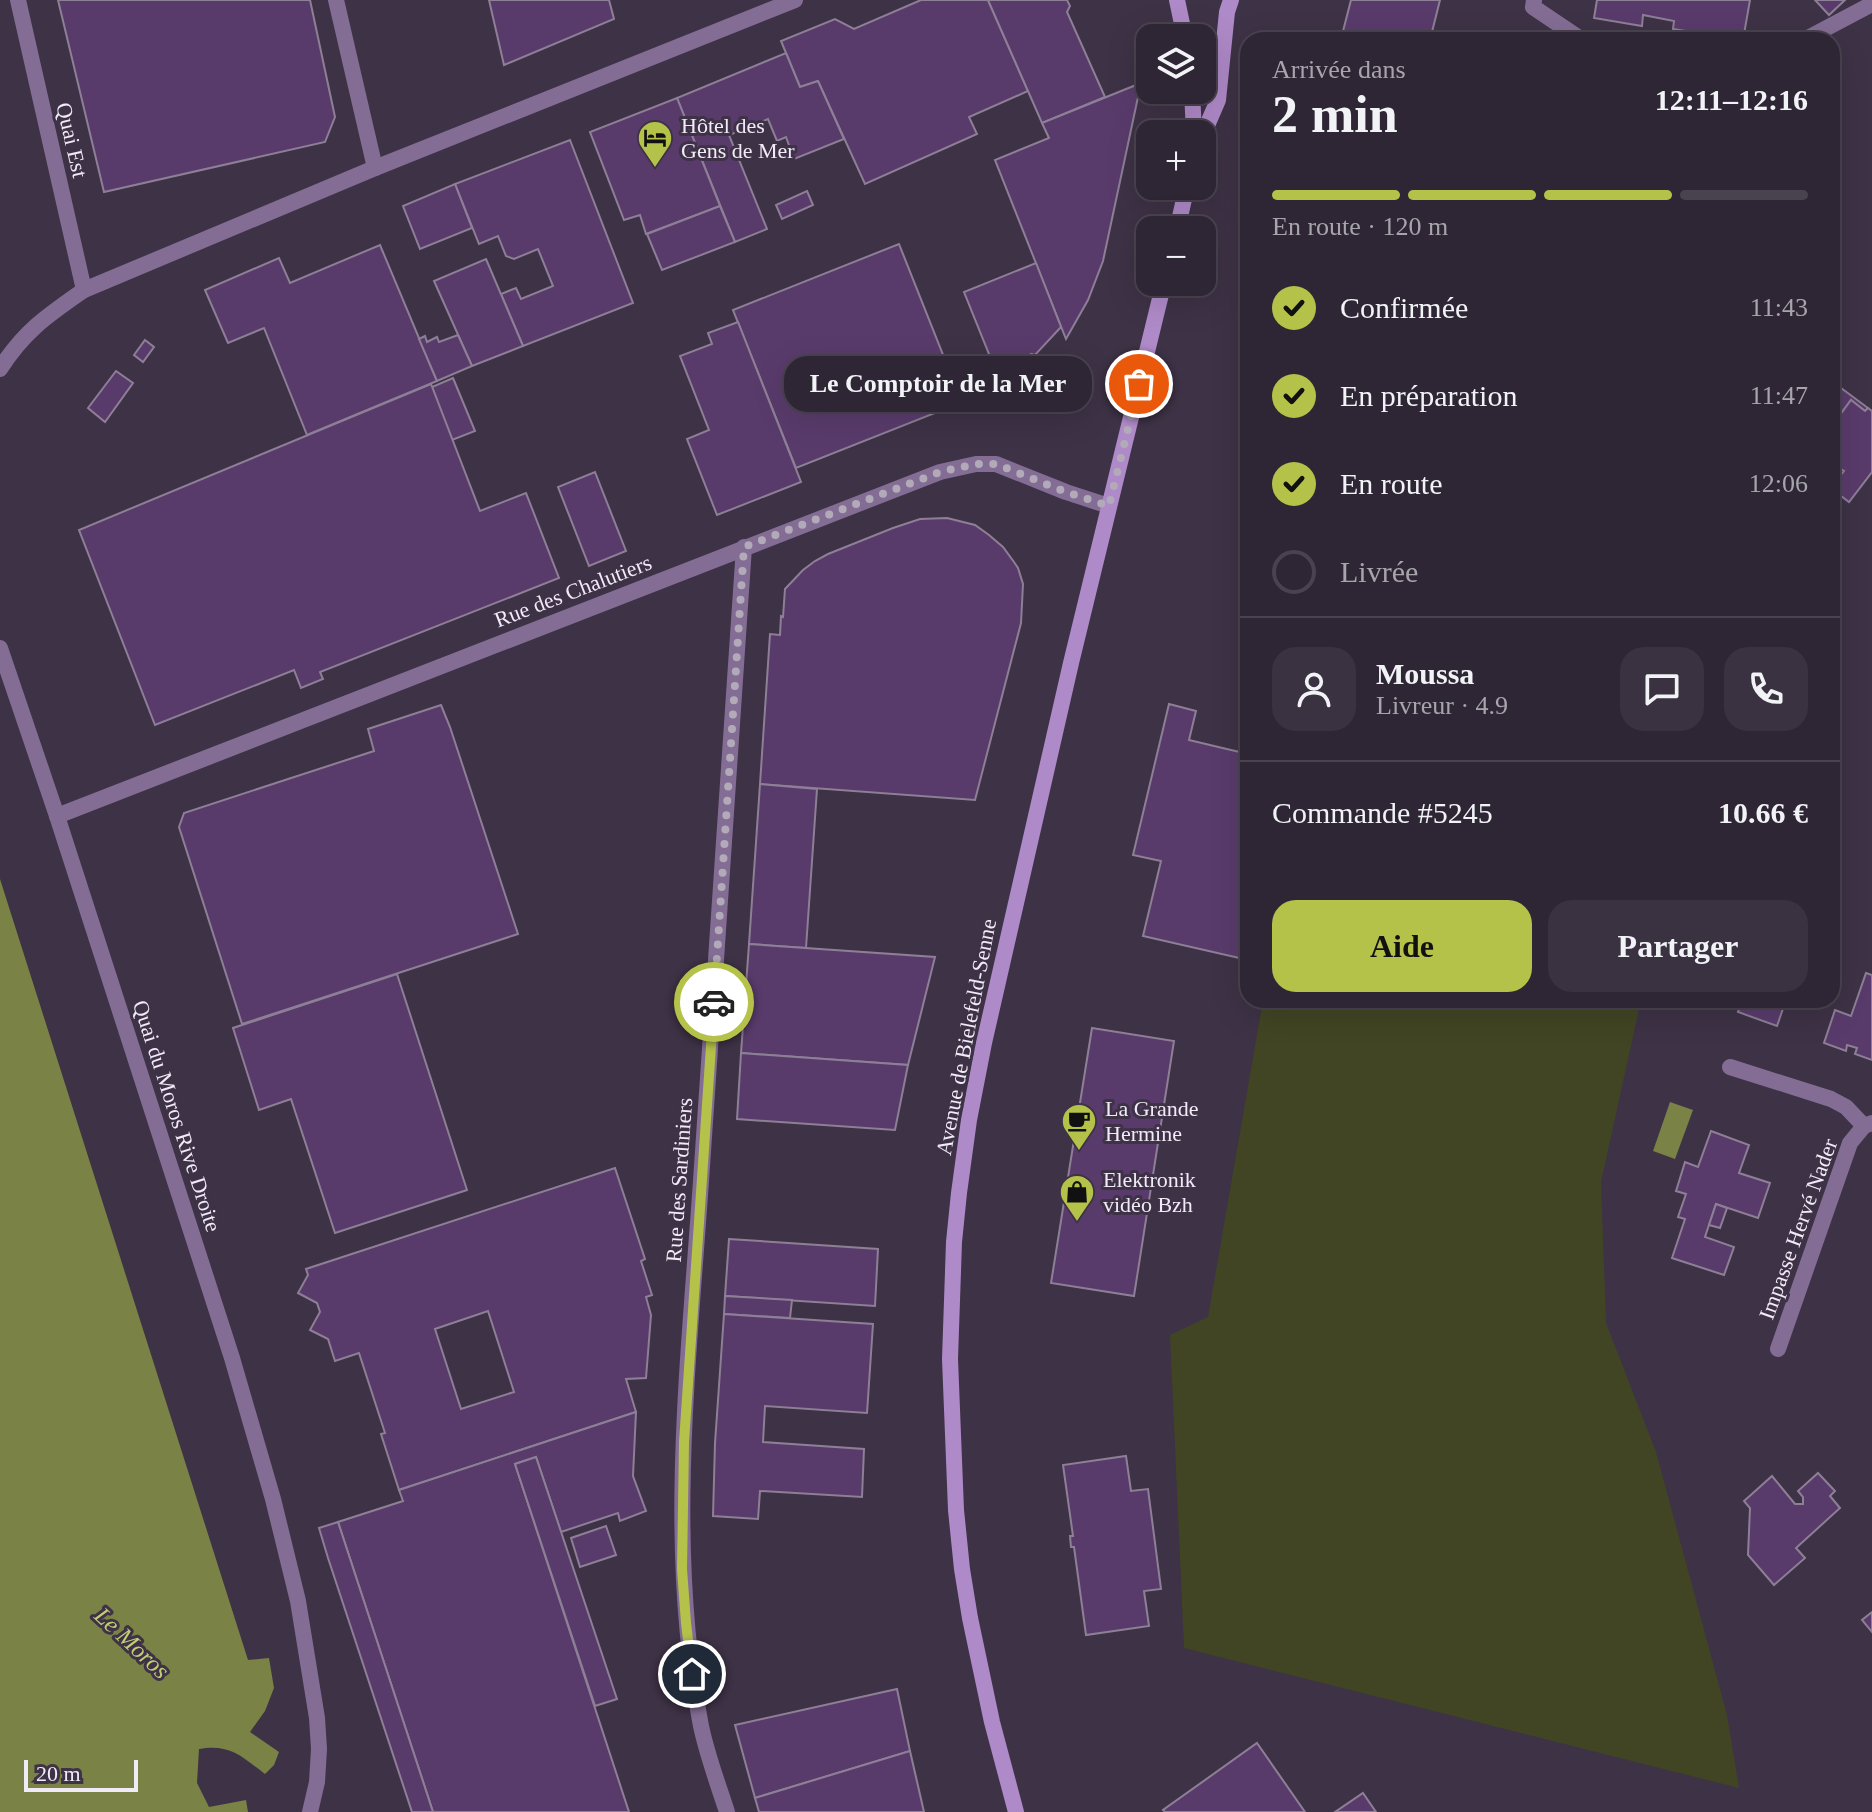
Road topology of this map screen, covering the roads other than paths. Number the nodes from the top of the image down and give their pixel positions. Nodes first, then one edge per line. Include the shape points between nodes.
1 (18, 0) edge
2 (336, 0) edge
3 (795, 0) edge
4 (1177, 0) edge
5 (1231, 0) edge
6 (1534, 0) edge
7 (1872, 4) edge
8 (1182, 24) edge
9 (1570, 32) edge
10 (1819, 32) edge
11 (1209, 120) edge
12 (375, 168) junction
13 (84, 290) junction
14 (1161, 296) edge
15 (0, 369) edge
16 (1109, 506) junction
17 (744, 547) junction
18 (0, 648) edge
19 (57, 816) junction
20 (1730, 1067) dead end
21 (1868, 1124) edge
22 (1778, 1349) dead end
23 (310, 1812) edge
24 (727, 1812) edge
25 (1016, 1812) edge

1 - 13 street, Quai Est
2 - 12 street
3 - 12 street
4 - 8 main road
5 - 11 main road via 1218,100
6 - 9 street via 1533,7
7 - 10 street
12 - 13 street
13 - 15 street via 29,331
14 - 16 main road, Avenue de Bielefeld-Senne
16 - 17 street, Rue des Chalutiers via 996,464 976,464 940,472
16 - 25 main road, Avenue de Bielefeld-Senne via 984,1043 954,1242 950,1359 959,1539 989,1710
17 - 19 street, Rue des Chalutiers
17 - 24 street, Rue des Sardiniers via 682,1519 692,1674 702,1730
18 - 19 street, Quai du Moros Rive Droite
19 - 23 street, Quai du Moros Rive Droite via 254,1429 298,1601 319,1749
20 - 21 street, Impasse Hervé Nader via 1831,1099
21 - 22 street, Impasse Hervé Nader via 1850,1143

